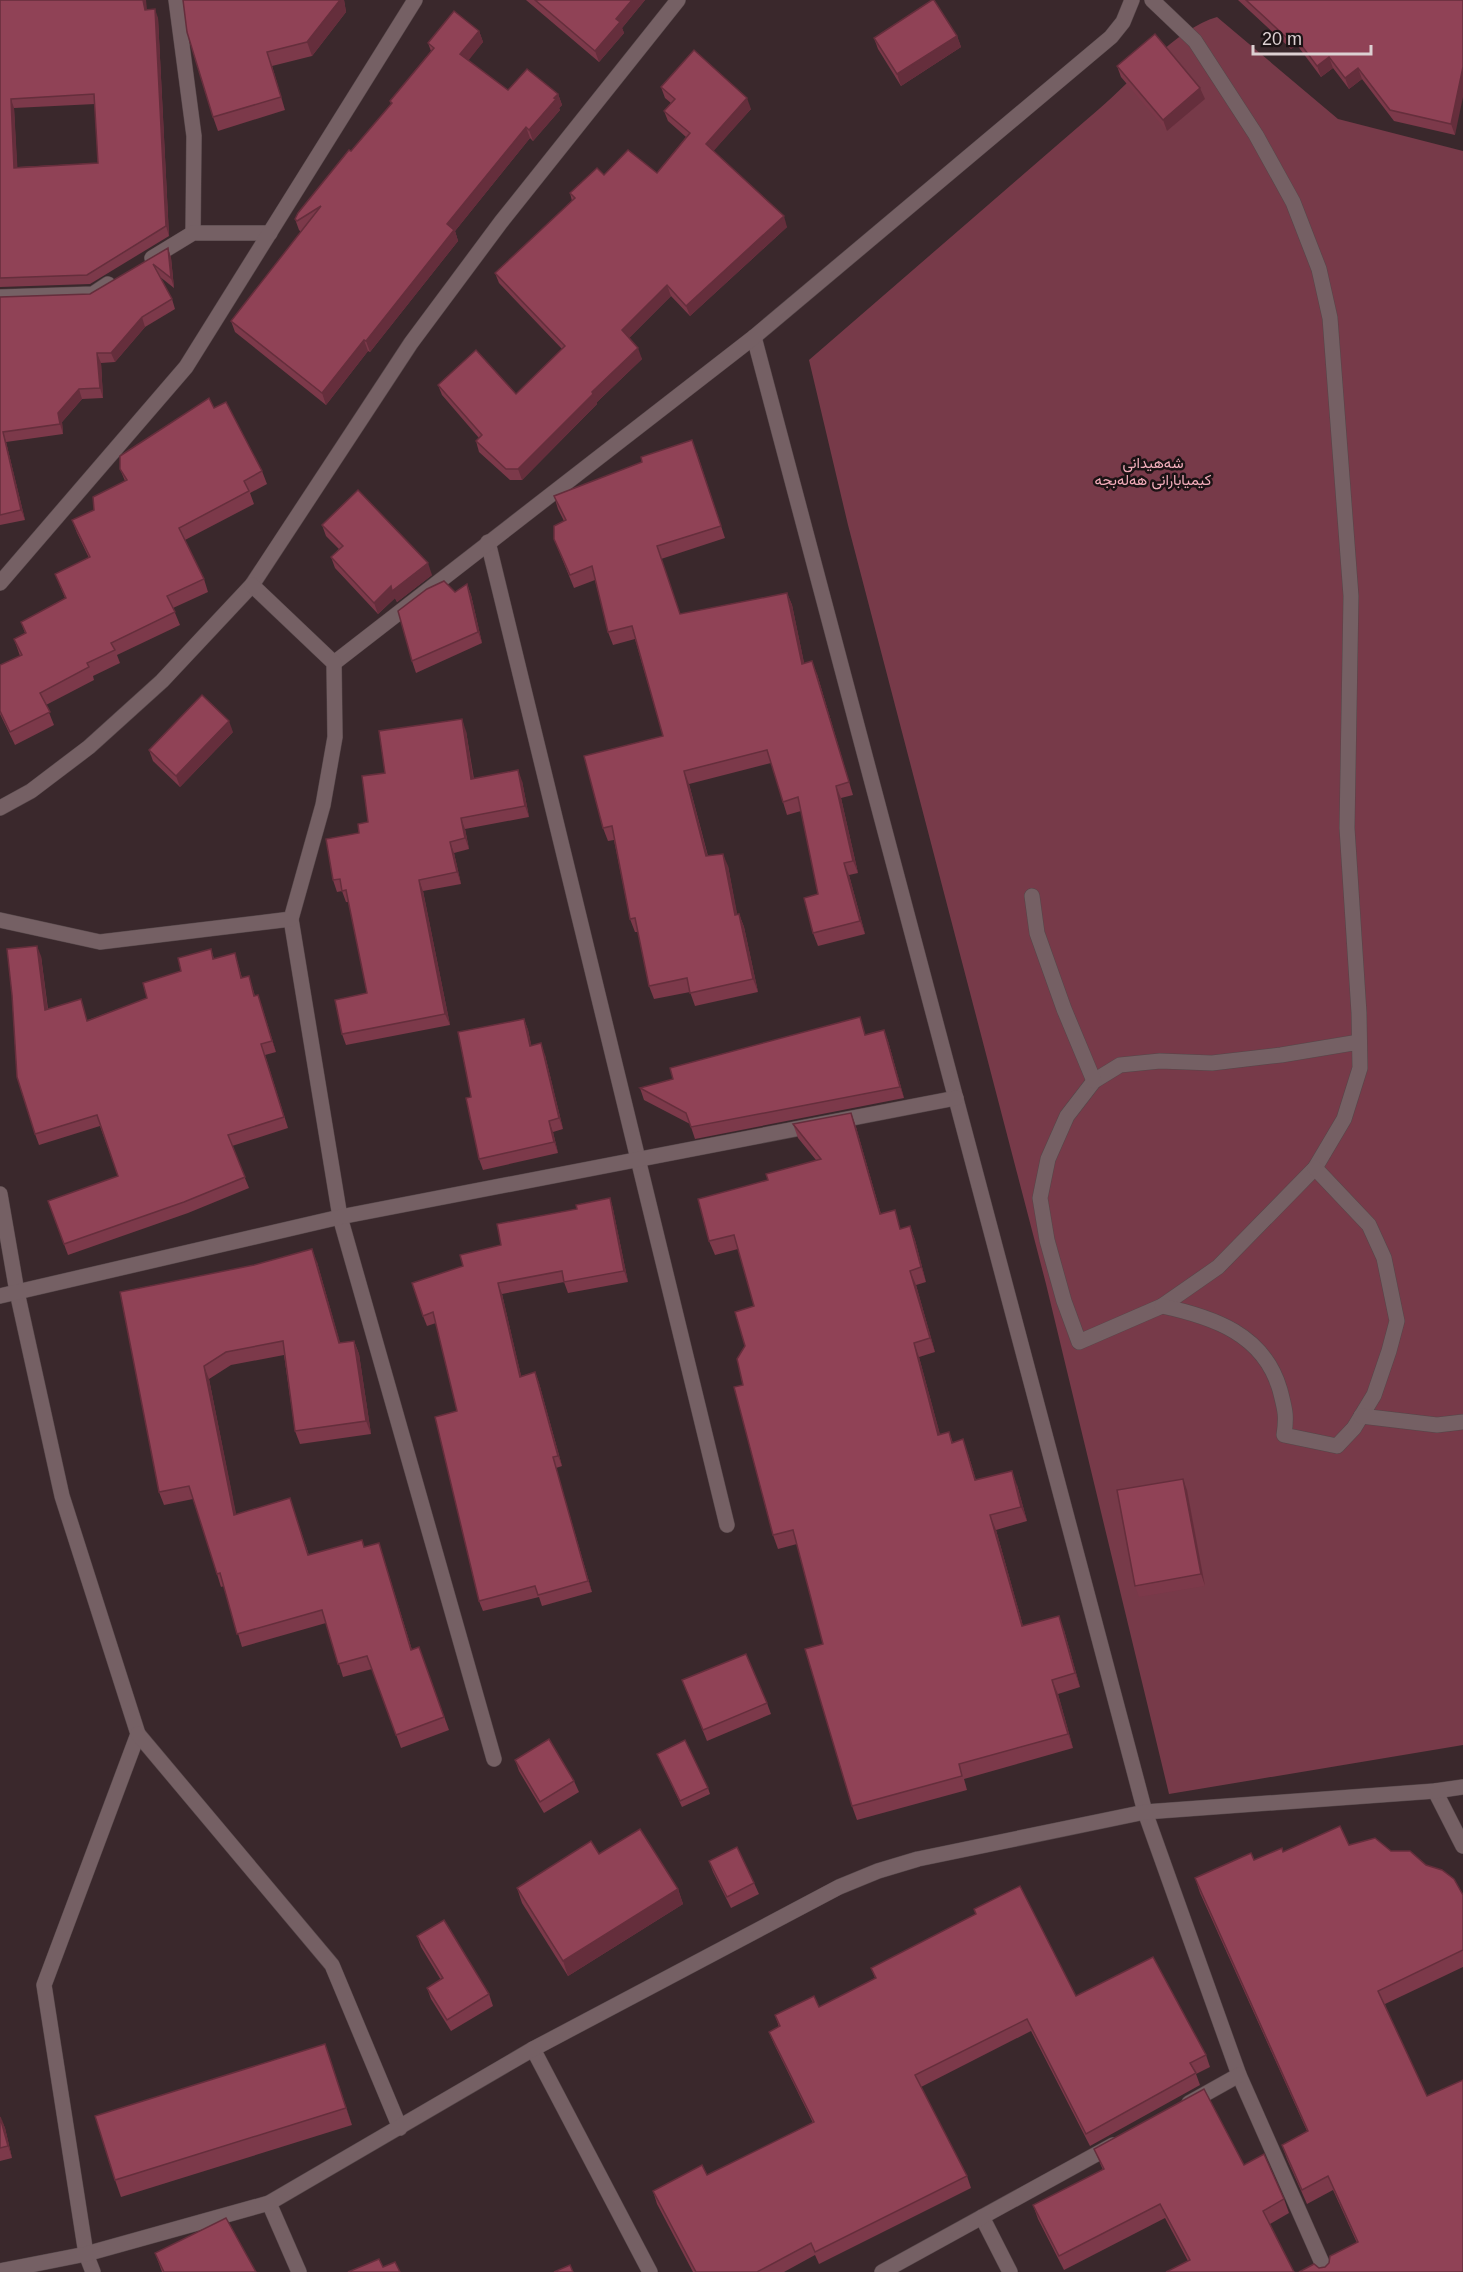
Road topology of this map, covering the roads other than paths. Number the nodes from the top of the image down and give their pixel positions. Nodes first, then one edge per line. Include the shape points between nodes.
1 (176, 0) edge
2 (415, 0) edge
3 (678, 0) edge
4 (1131, 0) edge
5 (1152, 0) edge
6 (193, 233) junction
7 (270, 233) junction
8 (143, 263) edge
9 (123, 276) edge
10 (0, 297) edge
11 (754, 337) junction
12 (488, 542) junction
13 (0, 583) edge
14 (252, 585) junction
15 (333, 663) junction
16 (0, 808) edge
17 (1032, 896) dead end
18 (291, 918) junction
19 (0, 920) edge
20 (1359, 1042) junction
21 (1094, 1081) junction
22 (957, 1098) junction
23 (638, 1159) junction
24 (1315, 1168) junction
25 (0, 1194) edge
26 (340, 1216) junction
27 (17, 1292) junction
28 (0, 1296) edge
29 (1162, 1306) junction
30 (1361, 1416) junction
31 (1463, 1422) edge
32 (727, 1524) dead end
33 (138, 1734) junction
34 (494, 1759) dead end
35 (1463, 1787) edge
36 (1435, 1791) junction
37 (1145, 1812) junction
38 (1463, 1846) edge
39 (533, 2049) junction
40 (1239, 2075) junction
41 (1178, 2109) edge
42 (400, 2128) junction
43 (1126, 2137) edge
44 (269, 2203) junction
45 (982, 2217) junction
46 (86, 2254) junction
47 (0, 2271) edge
48 (93, 2272) edge
49 (299, 2272) edge
50 (650, 2272) edge
51 (882, 2272) edge
52 (1010, 2272) edge
53 (1326, 2272) edge

1 - 6 street via 194,135
2 - 7 street
3 - 14 street via 501,222 411,343
4 - 11 street via 1123,22 1111,37
5 - 20 street via 1195,41 1256,135 1293,202 1319,269 1330,318 1351,596 1347,828
6 - 7 street
6 - 8 street
7 - 13 street via 186,367
9 - 10 street via 93,294
11 - 12 street
11 - 22 street
12 - 15 street
12 - 23 street
14 - 15 street
14 - 16 street via 162,681 89,747 31,791
15 - 18 street via 335,737 323,805
17 - 21 street via 1037,933
18 - 19 street via 100,942
18 - 26 street
20 - 21 street via 1212,1063 1160,1061 1120,1065
20 - 24 street via 1360,1068 1344,1119
21 - 29 street via 1067,1116 1048,1158 1040,1198 1064,1301 1079,1342
22 - 23 street
22 - 37 street
23 - 26 street
23 - 32 street
24 - 29 street via 1218,1267
24 - 30 street via 1369,1225 1384,1258 1397,1321 1374,1395
25 - 27 street
26 - 27 street
26 - 34 street
27 - 28 street
27 - 33 street via 62,1496
29 - 30 street via 1227,1326 1255,1347 1275,1374 1287,1416 1284,1436 1337,1446
30 - 31 street via 1437,1425
33 - 42 street via 332,1965
33 - 46 street via 44,1985
35 - 36 street
36 - 37 street
36 - 38 street
37 - 39 street via 918,1859 878,1871 839,1887
37 - 40 street
39 - 42 street
39 - 50 street
40 - 41 street
40 - 53 street
42 - 44 street
43 - 45 street
44 - 46 street
44 - 49 street
45 - 51 street
45 - 52 street
46 - 47 street
46 - 48 street

